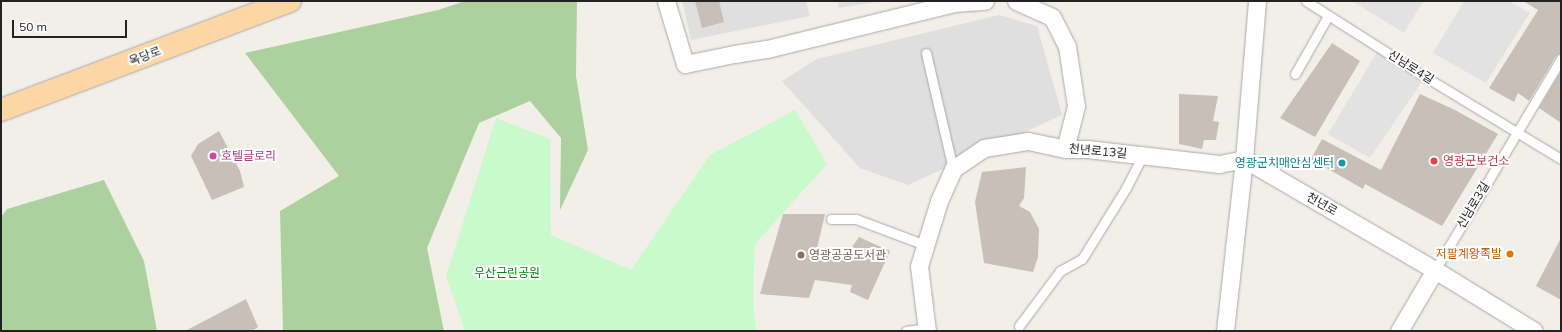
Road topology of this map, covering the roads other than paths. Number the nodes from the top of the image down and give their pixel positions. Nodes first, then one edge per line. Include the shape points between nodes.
1 (290, 1) edge
2 (666, 1) edge
3 (985, 1) edge
4 (1016, 1) edge
5 (1257, 1) edge
6 (1306, 1) edge
7 (953, 2) edge
8 (1328, 16) junction
9 (926, 53) dead end
10 (1561, 59) edge
11 (1294, 74) dead end
12 (1, 110) edge
13 (1517, 132) junction
14 (1065, 148) junction
15 (1142, 156) junction
16 (1244, 159) junction
17 (1561, 159) edge
18 (953, 169) junction
19 (831, 219) dead end
20 (925, 246) junction
21 (1435, 270) junction
22 (1019, 326) dead end
23 (927, 330) edge
24 (906, 331) edge
25 (1225, 331) edge
26 (1398, 331) edge
27 (1534, 331) edge

1 - 12 main road, 옥당로
2 - 7 street via 686,64 767,49
3 - 7 street
4 - 14 street via 1052,17 1067,46 1076,106
5 - 16 street
6 - 8 lane, 신남로4길
8 - 11 lane
8 - 13 lane, 신남로4길
9 - 18 lane
10 - 13 lane, 신남로3길
13 - 17 lane, 신남로4길
13 - 21 lane, 신남로3길
14 - 15 street, 천년로13길
14 - 18 street, 천년로13길 via 1028,141 1007,143 984,148
15 - 16 street, 천년로13길 via 1219,164
15 - 22 lane via 1126,188 1082,259 1060,272
16 - 21 street, 천년로
16 - 25 street
18 - 20 street via 939,201
19 - 20 lane via 856,219
20 - 23 street via 919,266
21 - 26 street
21 - 27 street, 천년로
23 - 24 lane

